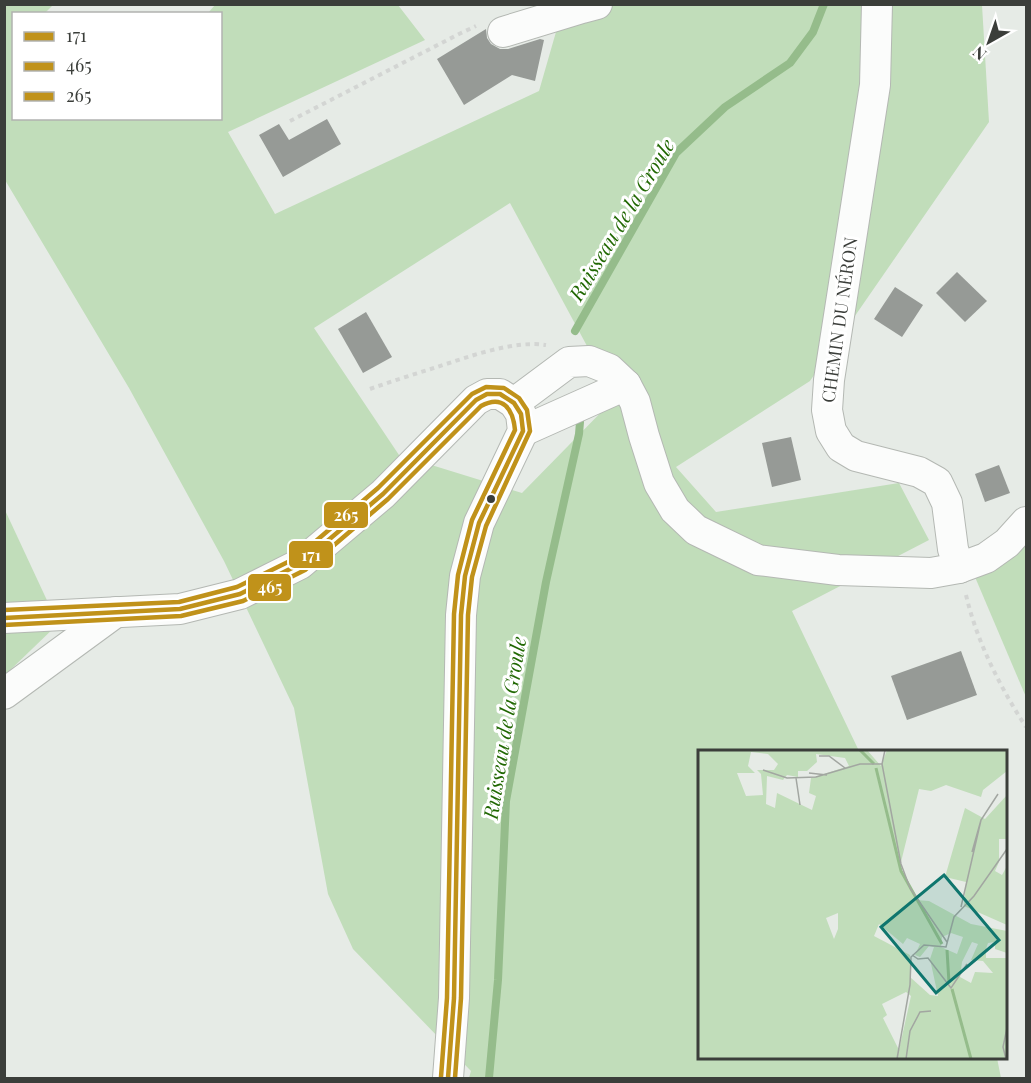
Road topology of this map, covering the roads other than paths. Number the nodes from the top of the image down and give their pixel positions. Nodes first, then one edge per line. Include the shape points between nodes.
1 (597, 4) edge
2 (877, 4) edge
3 (503, 32) road end
4 (626, 385) junction
5 (514, 403) junction
6 (522, 432) junction
7 (1026, 522) edge
8 (959, 568) junction
9 (116, 612) junction
10 (4, 618) edge
11 (4, 694) edge
12 (448, 1078) edge

1 - 3 street
2 - 8 street, CHEMIN DU NÉRON via 875,86 828,380 827,410 831,431 841,447 856,456 919,472 937,482 947,504
4 - 5 street via 609,369 590,361 568,362
4 - 6 street
4 - 8 street via 635,402 658,483 675,510 696,530 758,560 849,571 931,573
5 - 6 street via 522,414
5 - 9 street via 500,394 487,394 476,400 382,494 300,564 240,594 180,609
6 - 12 street via 479,523 465,576 454,998
7 - 8 street via 986,558
9 - 10 street
9 - 11 street

